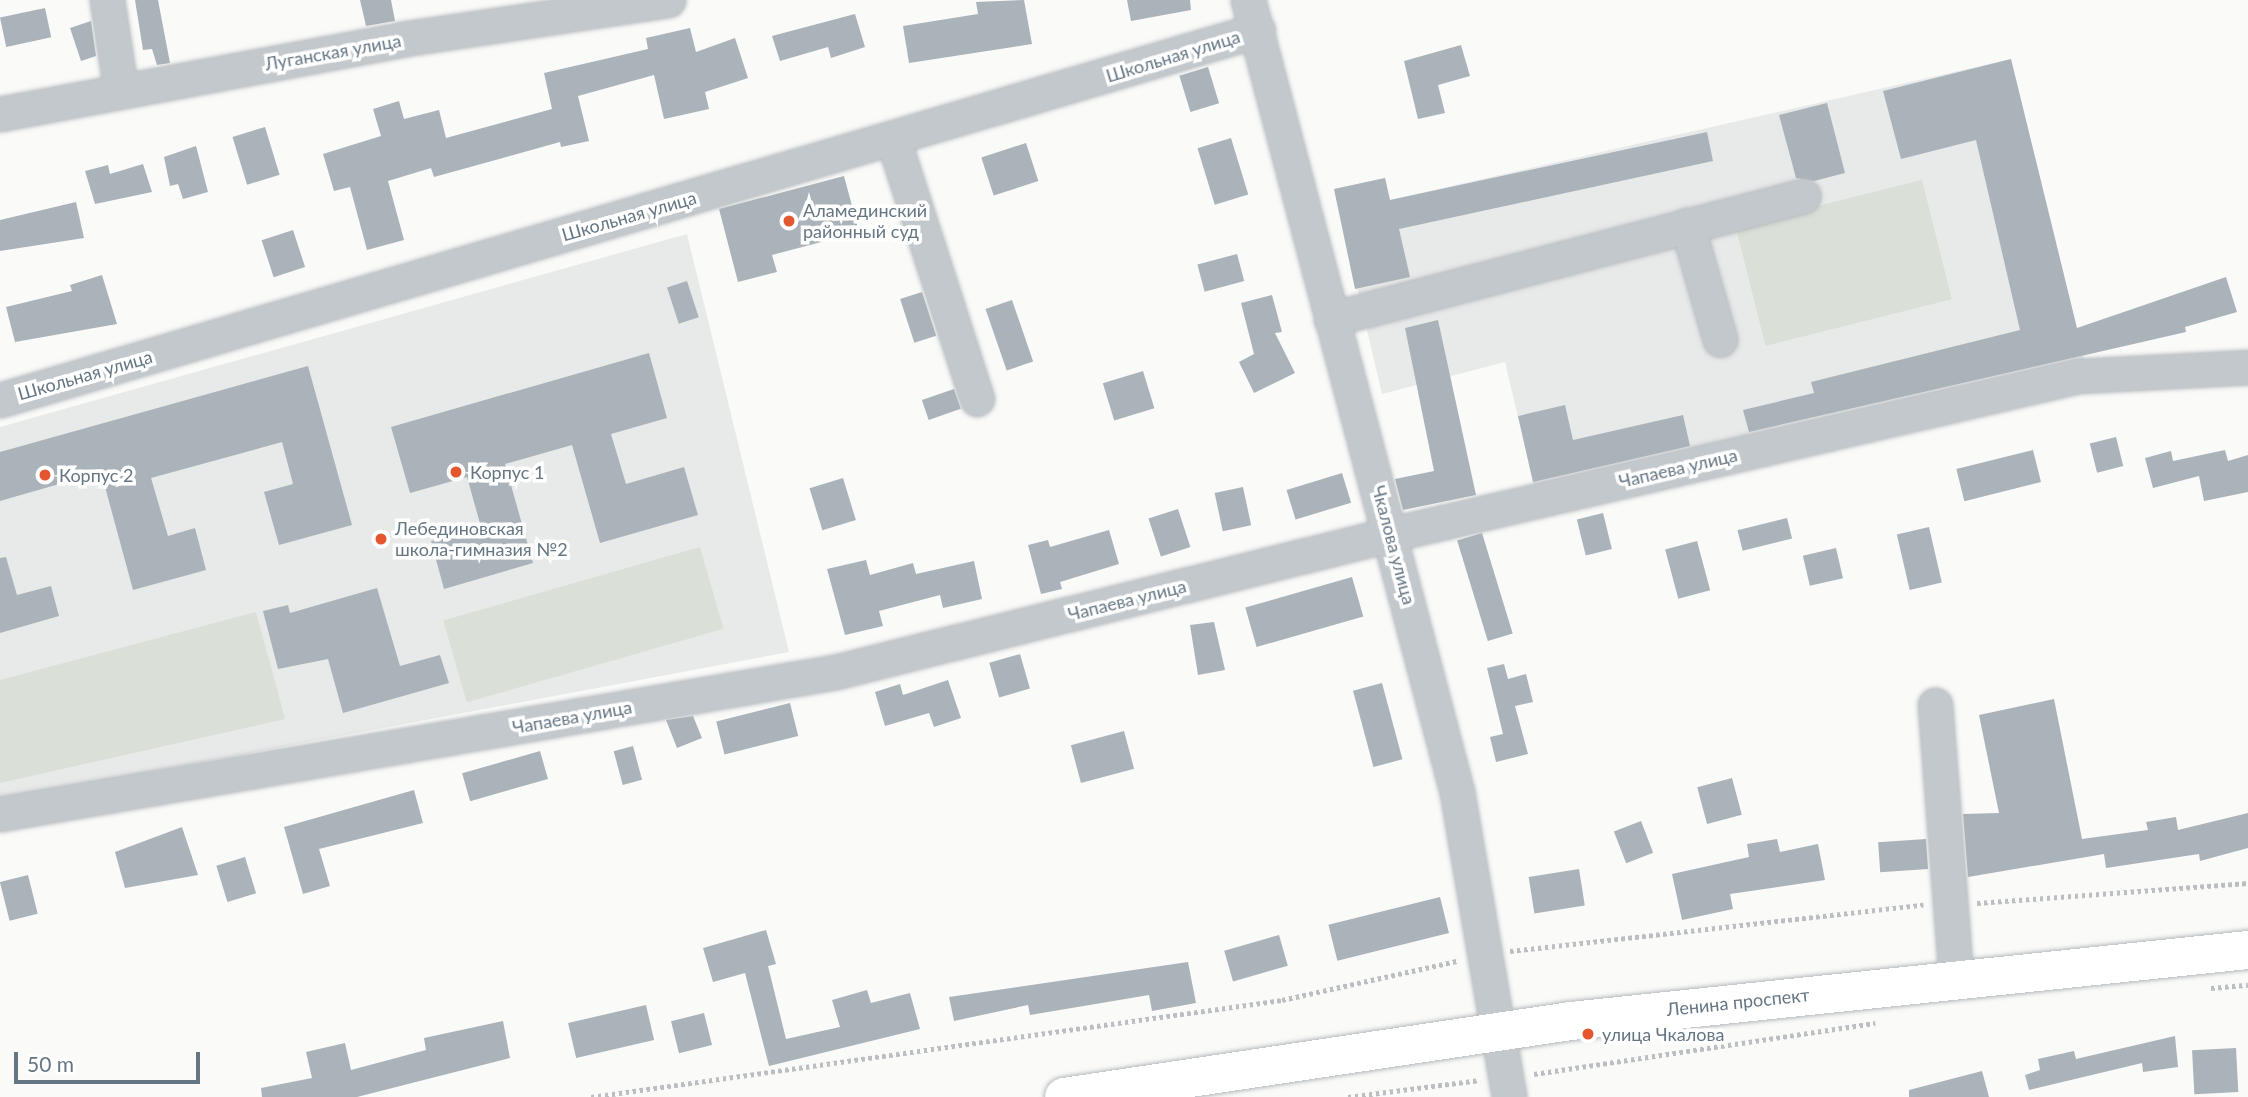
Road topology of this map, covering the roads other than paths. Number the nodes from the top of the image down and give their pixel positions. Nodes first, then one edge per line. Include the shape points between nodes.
1 (107, 0) edge
2 (668, 0) edge
3 (1253, 15) edge
4 (121, 91) junction
5 (0, 114) edge
6 (893, 139) junction
7 (1803, 196) dead end
8 (1687, 225) junction
9 (1331, 319) junction
10 (1720, 339) dead end
11 (2248, 367) edge
12 (977, 399) dead end
13 (0, 400) edge
14 (1392, 534) junction
15 (1935, 705) dead end
16 (0, 814) edge
17 (2248, 950) edge
18 (1956, 978) junction
19 (1502, 1031) junction
20 (1510, 1087) edge
21 (1171, 1090) edge
22 (1064, 1097) edge

1 - 4 street
2 - 4 street, Луганская улица via 403,38
3 - 6 street, Школьная улица
3 - 9 street, Чкалова улица
4 - 5 street, Луганская улица
6 - 12 street
6 - 13 street, Школьная улица
7 - 8 street
8 - 9 street
8 - 10 street
9 - 14 street, Чкалова улица
11 - 14 street, Чапаева улица via 2078,376
14 - 16 street, Чапаева улица via 835,672
14 - 19 street, Чкалова улица via 1457,792
15 - 18 street
17 - 18 main road, Ленина проспект
18 - 19 main road, Ленина проспект
19 - 20 street, Чкалова улица
19 - 21 main road, Ленина проспект
21 - 22 main road, Ленина проспект

